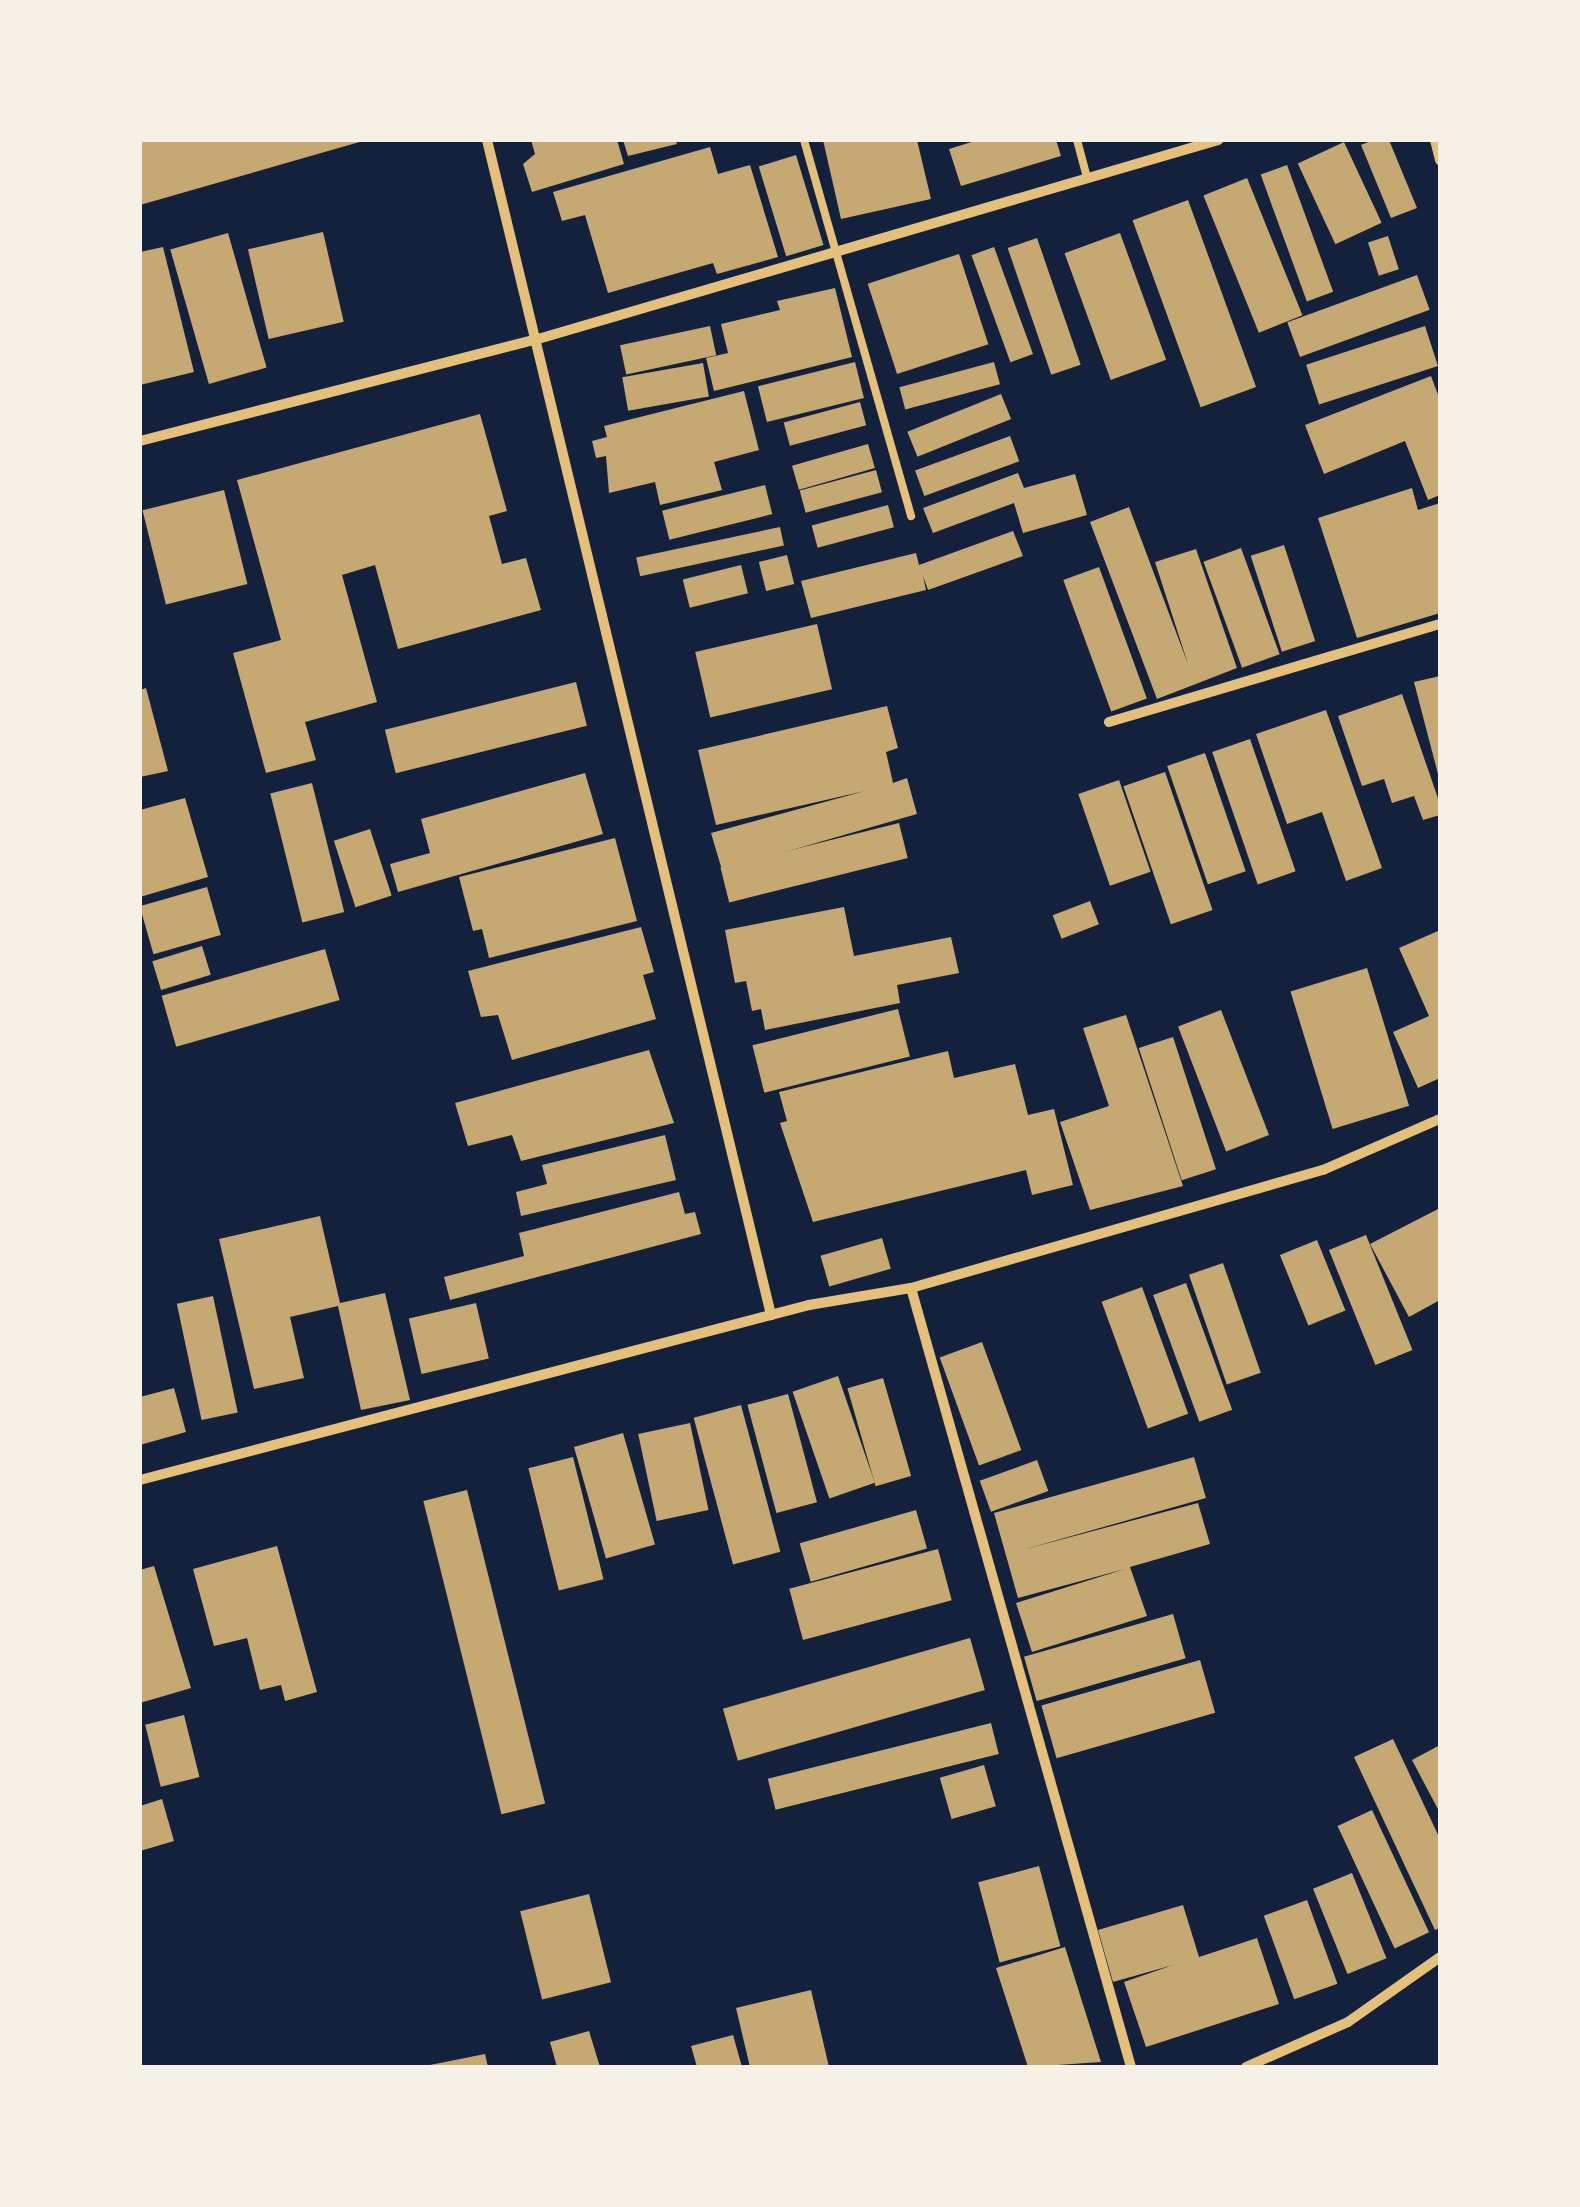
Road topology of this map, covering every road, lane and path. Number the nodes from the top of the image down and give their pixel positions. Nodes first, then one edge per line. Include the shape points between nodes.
1 (487, 140) edge
2 (804, 140) edge
3 (1077, 140) edge
4 (1218, 140) edge
5 (1436, 140) edge
6 (1440, 160) edge
7 (1087, 178) junction
8 (834, 253) junction
9 (538, 340) junction
10 (140, 441) edge
11 (911, 516) dead end
12 (1440, 624) edge
13 (1109, 722) dead end
14 (1440, 1119) edge
15 (910, 1288) junction
16 (772, 1315) junction
17 (140, 1480) edge
18 (1440, 1958) edge
19 (1131, 2067) edge
20 (1246, 2067) edge

1 - 9 street
2 - 8 lane
3 - 7 lane
4 - 7 street
5 - 6 street
7 - 8 street
8 - 9 street
8 - 11 lane
9 - 10 street
9 - 16 street
12 - 13 street
14 - 15 street via 1323,1170
15 - 16 street
15 - 19 street
16 - 17 street
18 - 20 street via 1348,2022

